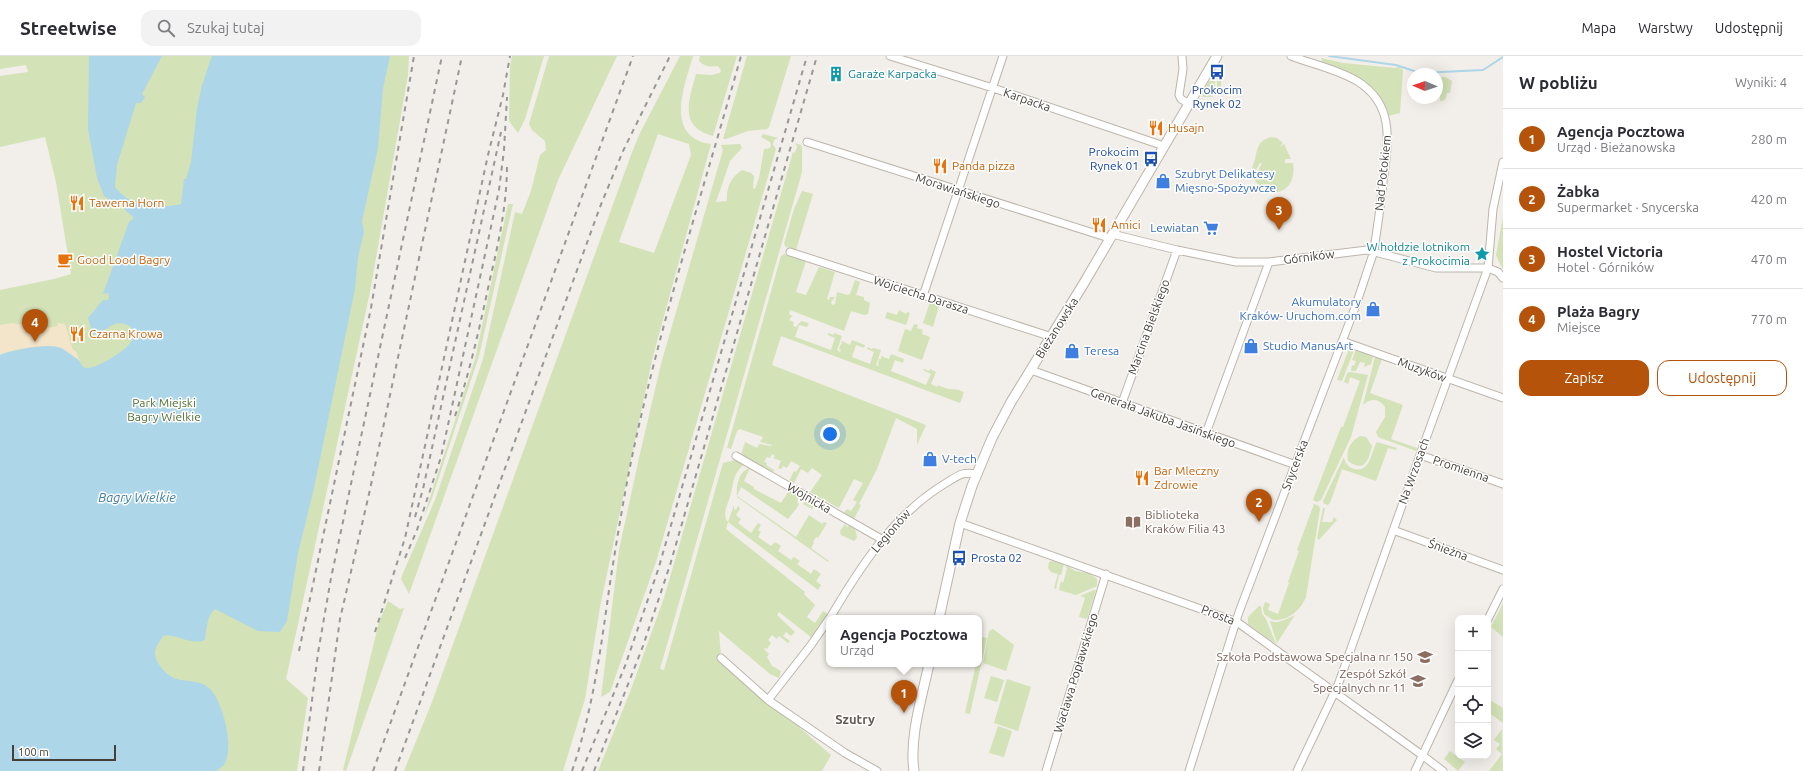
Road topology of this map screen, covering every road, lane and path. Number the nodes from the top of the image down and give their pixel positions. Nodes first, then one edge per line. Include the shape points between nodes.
1 (890, 56) edge
2 (1003, 56) edge
3 (1182, 56) edge
4 (1217, 56) edge
5 (1291, 56) edge
6 (993, 88) junction
7 (1189, 104) junction
8 (807, 142) dead end
9 (1164, 146) junction
10 (1503, 162) edge
11 (958, 191) junction
12 (1111, 236) junction
13 (1177, 250) junction
14 (1374, 251) junction
15 (790, 252) dead end
16 (1269, 262) junction
17 (1488, 268) junction
18 (1503, 278) edge
19 (923, 296) junction
20 (1052, 337) junction
21 (1342, 341) junction
22 (1031, 370) junction
23 (1447, 379) junction
24 (1503, 398) edge
25 (1122, 403) junction
26 (1206, 433) junction
27 (1420, 455) junction
28 (736, 456) dead end
29 (1296, 465) junction
30 (976, 474) junction
31 (1503, 484) edge
32 (960, 522) junction
33 (1393, 530) junction
34 (883, 540) junction
35 (1503, 570) edge
36 (1106, 574) junction
37 (1503, 589) edge
38 (831, 615) edge
39 (940, 615) edge
40 (1490, 615) edge
41 (826, 622) edge
42 (1237, 622) junction
43 (721, 658) dead end
44 (928, 667) edge
45 (1455, 686) edge
46 (1335, 692) junction
47 (768, 700) junction
48 (1422, 755) junction
49 (877, 771) edge
50 (914, 771) edge
51 (1046, 771) edge
52 (1189, 771) edge
53 (1297, 771) edge
54 (1414, 771) edge
55 (1442, 771) edge

1 - 6 street, Karpacka
2 - 6 street
3 - 7 street via 1183,71 1179,95
4 - 7 street, Bieżanowska
5 - 14 street, Nad Potokiem via 1356,81 1376,98 1383,110 1388,142
6 - 9 street, Karpacka
6 - 11 street
7 - 9 street, Bieżanowska
8 - 11 street, Morawiańskiego
9 - 12 street, Bieżanowska
10 - 17 street, Na Wrzosach via 1493,209
11 - 12 street, Morawiańskiego
11 - 19 street
12 - 13 street, Górników
12 - 20 street, Bieżanowska
13 - 16 street, Górników via 1236,262
13 - 25 street, Marcina Bielskiego
14 - 16 street, Górników
14 - 17 street, Górników via 1436,268
14 - 21 street, Snycerska
15 - 19 street, Wojciecha Darasza
16 - 26 street
17 - 18 street via 1498,272
17 - 23 street, Na Wrzosach
19 - 20 street, Wojciecha Darasza
20 - 22 street, Bieżanowska
21 - 23 street, Muzyków
21 - 29 street, Snycerska
22 - 25 street, Generała Jakuba Jasińskiego
22 - 30 street, Bieżanowska via 999,424
23 - 24 street, Muzyków
23 - 27 street, Na Wrzosach
25 - 26 street, Generała Jakuba Jasińskiego
26 - 29 street, Generała Jakuba Jasińskiego
27 - 31 street, Promienna
27 - 33 street, Na Wrzosach
28 - 34 street, Wojnicka
29 - 42 street, Snycerska
30 - 32 street, Bieżanowska
30 - 34 street, Legionów via 964,472 923,498
32 - 36 street, Prosta
32 - 39 street, Bieżanowska
33 - 35 street, Śnieżna
33 - 46 street, Na Wrzosach
34 - 38 street, Legionów via 862,566
36 - 42 street, Prosta
36 - 51 street, Wacława Popławskiego
37 - 40 street
41 - 47 street, Legionów
42 - 46 street, Prosta
42 - 52 street, Snycerska
43 - 47 street
44 - 50 street via 915,736
45 - 48 street
46 - 48 street, Prosta
46 - 53 street, Na Wrzosach
47 - 49 street via 845,753
48 - 54 street
48 - 55 street, Prosta

